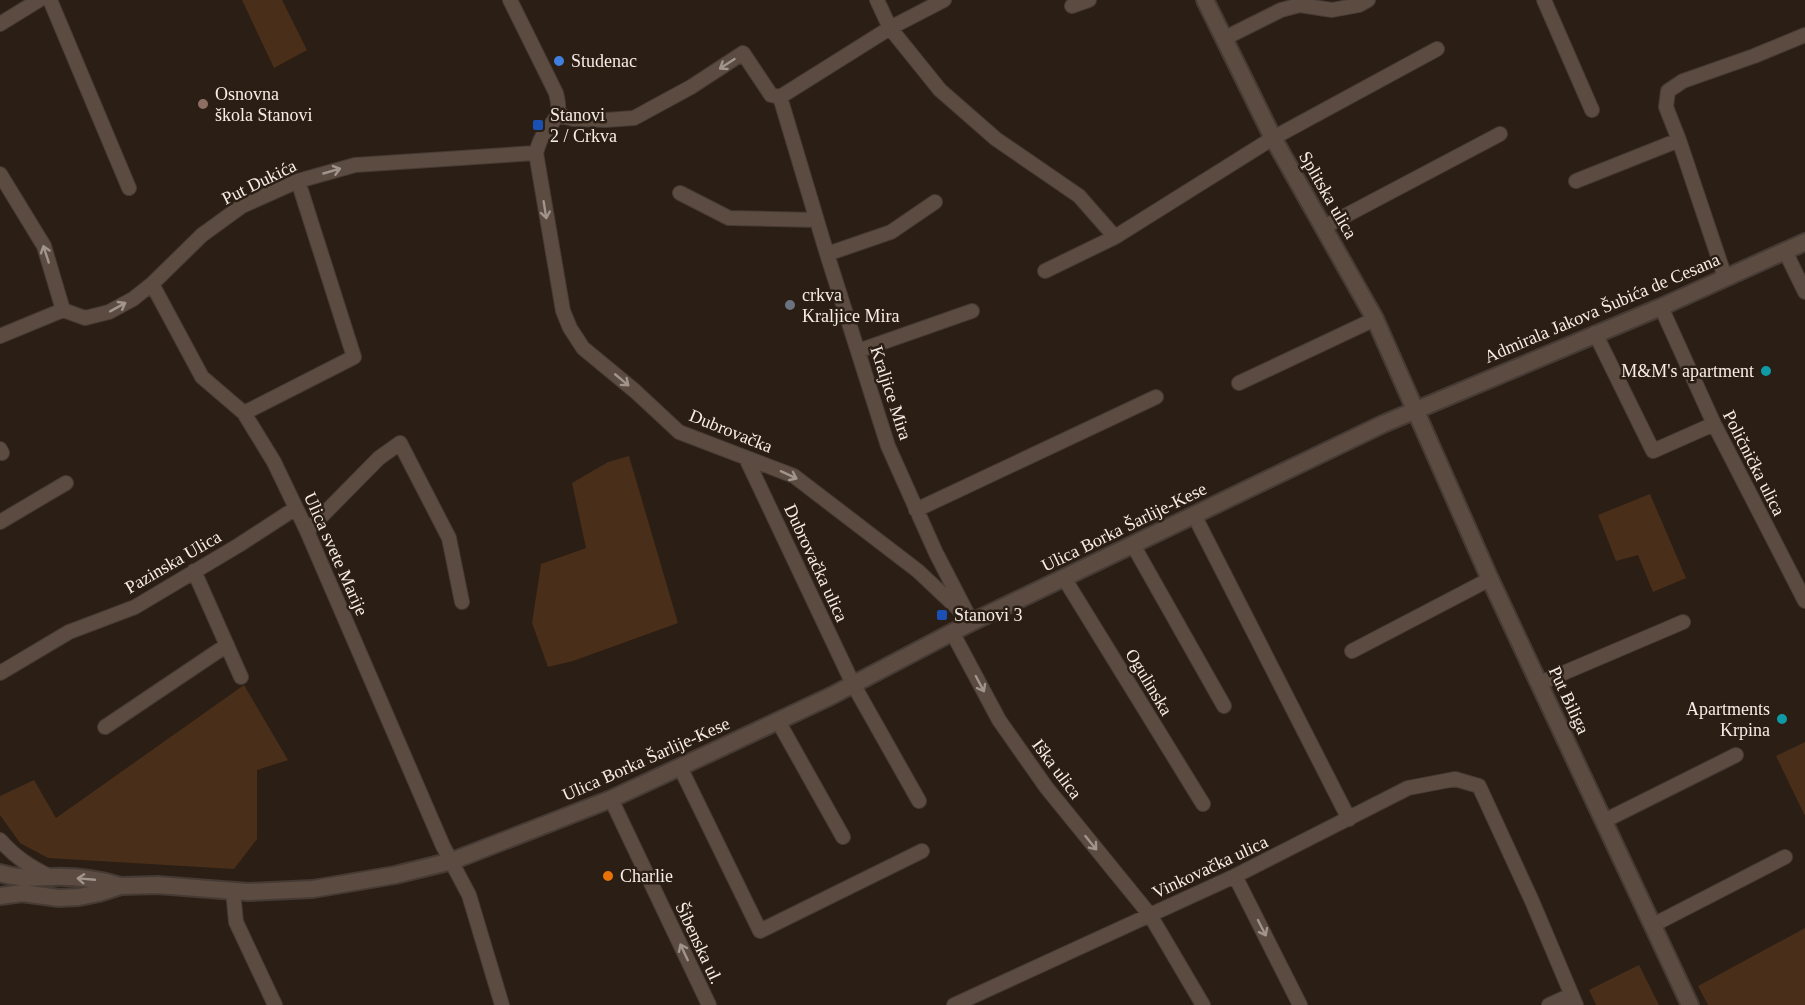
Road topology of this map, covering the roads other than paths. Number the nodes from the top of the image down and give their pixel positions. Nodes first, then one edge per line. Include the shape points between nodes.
1 (39, 0) edge
2 (50, 0) edge
3 (510, 0) edge
4 (877, 0) edge
5 (944, 0) edge
6 (1089, 0) edge
7 (1205, 0) edge
8 (1368, 0) edge
9 (1544, 0) edge
10 (1072, 6) dead end
11 (0, 24) edge
12 (890, 28) junction
13 (1805, 35) edge
14 (1223, 39) junction
15 (1437, 49) dead end
16 (780, 97) junction
17 (1592, 110) dead end
18 (558, 115) junction
19 (1500, 134) dead end
20 (1273, 138) junction
21 (1679, 140) junction
22 (536, 153) junction
23 (0, 174) edge
24 (298, 181) junction
25 (1576, 181) dead end
26 (129, 188) dead end
27 (680, 193) dead end
28 (935, 202) dead end
29 (817, 220) junction
30 (1323, 227) junction
31 (1115, 237) junction
32 (1805, 242) edge
33 (1785, 251) junction
34 (827, 254) junction
35 (1045, 271) dead end
36 (1725, 277) junction
37 (152, 285) junction
38 (1805, 292) edge
39 (1661, 307) junction
40 (63, 310) junction
41 (972, 311) dead end
42 (1375, 319) junction
43 (1595, 333) junction
44 (0, 336) edge
45 (858, 351) junction
46 (1239, 383) dead end
47 (1156, 397) dead end
48 (1414, 410) junction
49 (244, 413) junction
50 (1714, 424) junction
51 (746, 458) junction
52 (66, 483) dead end
53 (296, 508) junction
54 (916, 510) junction
55 (1194, 515) junction
56 (0, 522) edge
57 (307, 531) junction
58 (1133, 545) junction
59 (194, 572) junction
60 (1064, 578) junction
61 (1490, 579) junction
62 (1805, 601) edge
63 (462, 602) dead end
64 (972, 622) junction
65 (1683, 622) dead end
66 (952, 632) junction
67 (227, 645) junction
68 (1352, 651) dead end
69 (0, 673) edge
70 (241, 677) dead end
71 (1540, 683) junction
72 (853, 684) junction
73 (1224, 706) dead end
74 (778, 721) junction
75 (105, 727) dead end
76 (1736, 755) dead end
77 (680, 767) junction
78 (611, 799) junction
79 (919, 801) dead end
80 (1203, 804) dead end
81 (1349, 819) junction
82 (1604, 821) junction
83 (843, 837) dead end
84 (0, 840) edge
85 (922, 851) dead end
86 (1785, 857) dead end
87 (452, 861) junction
88 (0, 873) edge
89 (1235, 876) junction
90 (51, 877) junction
91 (121, 886) junction
92 (233, 891) junction
93 (0, 896) edge
94 (1150, 915) junction
95 (1653, 925) junction
96 (983, 999) edge
97 (1573, 1000) edge
98 (275, 1005) edge
99 (502, 1005) edge
100 (709, 1005) edge
101 (954, 1005) edge
102 (1203, 1005) edge
103 (1299, 1005) edge
104 (1549, 1005) edge
105 (1690, 1005) edge

1 - 11 street
2 - 26 street
3 - 18 street via 556,93
4 - 12 street
5 - 12 street
6 - 10 street
7 - 14 street, Splitska ulica
8 - 14 street via 1332,10 1300,5 1281,10
9 - 17 street
12 - 16 street
12 - 31 street via 940,90 996,139 1079,196
13 - 21 street via 1683,81 1668,91 1666,107
14 - 20 street, Splitska ulica
15 - 20 street
16 -> 18 street via 771,95 743,53 634,118 573,119
16 - 29 street, Kraljice Mira
18 - 22 street via 544,133
19 - 30 street
20 - 30 street, Splitska ulica
20 - 31 street
21 - 25 street
21 - 36 street
24 -> 22 street, Put Dukića via 355,165
22 -> 51 street, Dubrovačka via 563,311 583,348 679,432
40 -> 23 street via 44,246
24 - 37 street, Put Dukića via 242,206 202,235
24 - 49 street via 354,357
27 - 29 street via 729,218
28 - 34 street via 891,232
29 - 34 street, Kraljice Mira
30 - 42 street, Splitska ulica
31 - 35 street
32 - 33 street, Admirala Jakova Šubića de Cesana
33 - 36 street, Admirala Jakova Šubića de Cesana
33 - 38 street
34 - 45 street, Kraljice Mira
36 - 39 street, Admirala Jakova Šubića de Cesana
40 -> 37 street, Put Dukića via 85,318 109,312
37 - 49 street, Ulica svete Marije via 202,377
39 - 43 street, Admirala Jakova Šubića de Cesana
39 - 50 street, Poličnička ulica
40 - 44 street
41 - 45 street
42 - 46 street
42 - 48 street, Splitska ulica
43 - 48 street, Admirala Jakova Šubića de Cesana
43 - 50 street via 1653,451
45 - 54 street, Kraljice Mira via 888,446
47 - 54 street
48 - 55 street, Ulica Borka Šarlije-Kese
48 - 61 street, Put Biliga
49 - 53 street, Ulica svete Marije
50 - 62 street, Poličnička ulica
51 -> 64 street, Dubrovačka via 794,476 918,572
51 - 72 street, Dubrovačka ulica
52 - 56 street
53 - 57 street, Ulica svete Marije
53 - 59 street, Pazinska Ulica
54 - 64 street, Kraljice Mira
55 - 58 street, Ulica Borka Šarlije-Kese
55 - 81 street
57 - 63 street via 379,458 400,444 449,538
57 - 87 street, Ulica svete Marije
58 - 60 street, Ulica Borka Šarlije-Kese
58 - 73 street
59 - 67 street
59 - 69 street, Pazinska Ulica via 135,607 69,632
60 - 64 street, Ulica Borka Šarlije-Kese
60 - 80 street, Ogulinska
61 - 68 street
61 - 71 street, Put Biliga
64 - 66 street, Ulica Borka Šarlije-Kese
65 - 71 street
66 - 72 street, Ulica Borka Šarlije-Kese
66 -> 94 street, Iška ulica via 999,720 1046,787
67 - 70 street
67 - 75 street
71 - 82 street, Put Biliga
72 - 74 street, Ulica Borka Šarlije-Kese
72 - 79 street
74 - 77 street, Ulica Borka Šarlije-Kese
74 - 83 street
76 - 82 street
77 - 78 street, Ulica Borka Šarlije-Kese
77 - 85 street via 760,931
78 - 87 street, Ulica Borka Šarlije-Kese
100 -> 78 street, Šibenska ul.
81 - 89 street, Vinkovačka ulica
81 - 97 street, Vinkovačka ulica via 1408,788 1455,780 1479,786
82 - 95 street, Put Biliga
84 - 90 street via 31,868
86 - 95 street
87 - 92 street, Ulica Borka Šarlije-Kese via 313,889
87 - 99 street, Ulica svete Marije via 469,895
88 - 90 street via 24,879
89 - 94 street, Vinkovačka ulica
89 -> 103 street
91 -> 90 street via 88,878
91 - 92 street, Ulica Borka Šarlije-Kese
91 - 93 street via 79,897 22,893
92 - 98 street via 236,922
94 - 96 street, Vinkovačka ulica
94 - 102 street, Iška ulica
95 - 105 street, Put Biliga
96 - 101 street, Vinkovačka ulica
97 - 104 street

